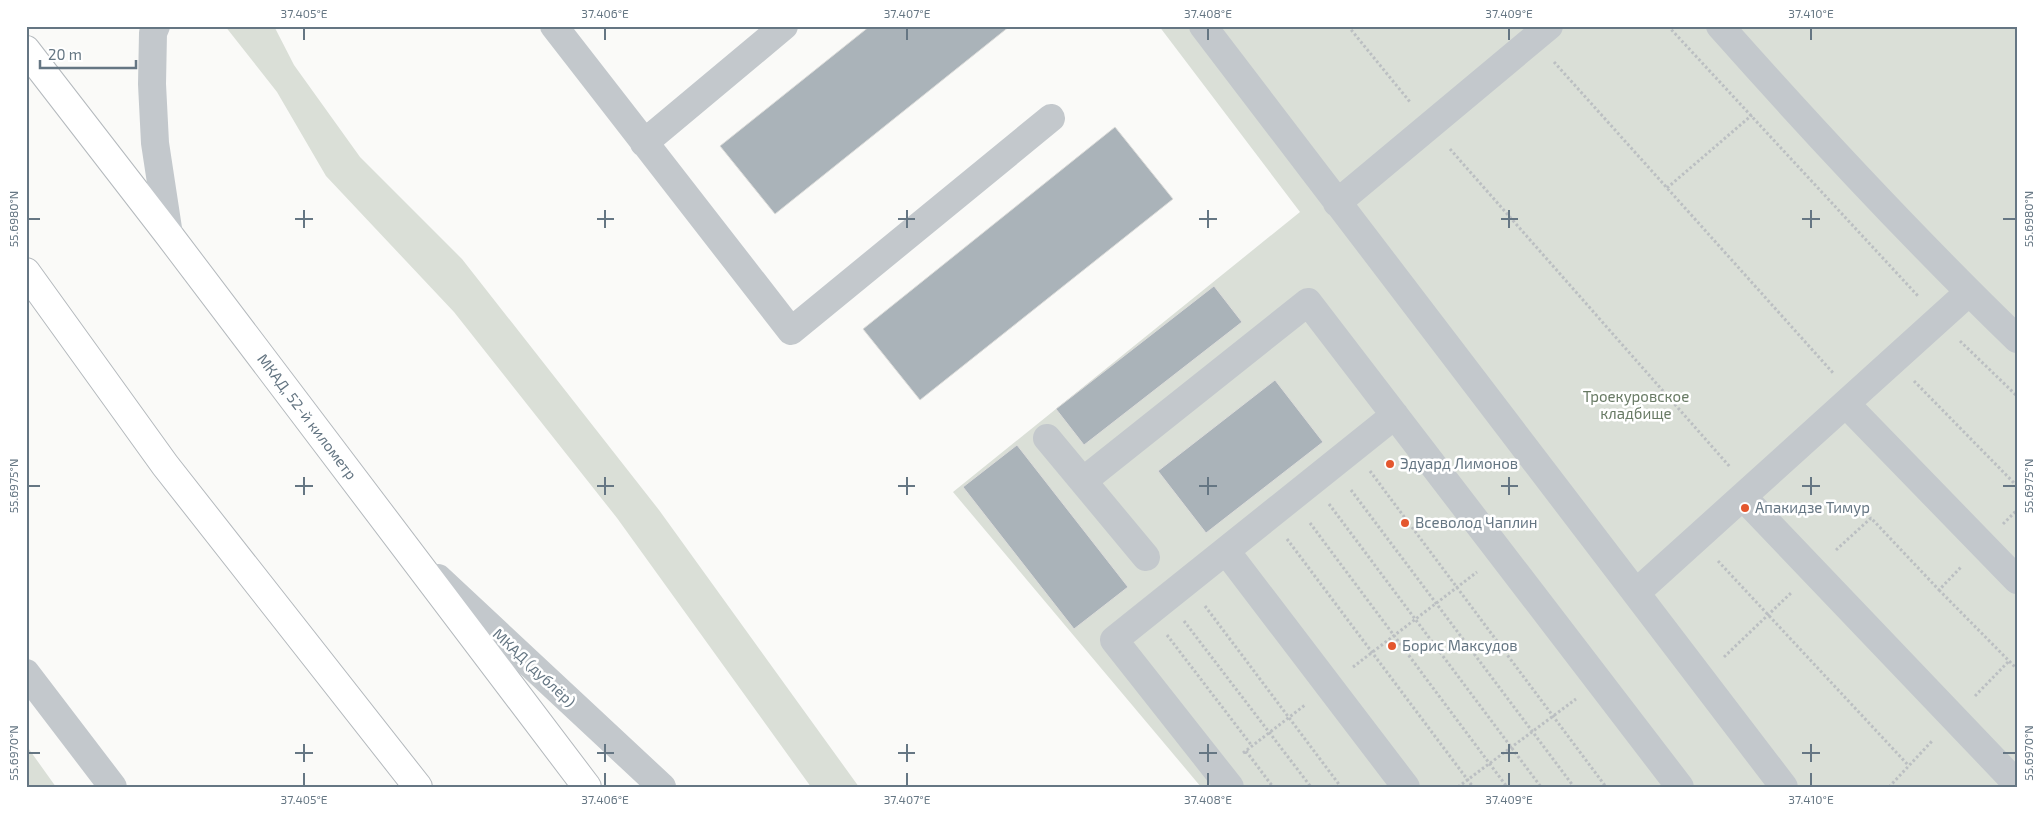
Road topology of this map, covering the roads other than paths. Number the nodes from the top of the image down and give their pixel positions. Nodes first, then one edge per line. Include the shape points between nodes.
1 (156, 26) edge
2 (554, 26) edge
3 (784, 26) edge
4 (1203, 26) edge
5 (1720, 26) edge
6 (1541, 33) edge
7 (26, 50) edge
8 (1051, 118) dead end
9 (644, 143) junction
10 (1337, 203) junction
11 (169, 235) junction
12 (26, 272) edge
13 (1969, 292) junction
14 (2017, 338) edge
15 (1850, 400) junction
16 (1395, 415) junction
17 (1047, 438) dead end
18 (1083, 481) junction
19 (1746, 493) junction
20 (406, 548) junction
21 (1226, 551) junction
22 (1146, 557) dead end
23 (2017, 580) edge
24 (1637, 592) junction
25 (26, 672) edge
26 (1224, 779) edge
27 (2017, 784) edge
28 (113, 787) edge
29 (418, 787) edge
30 (587, 787) edge
31 (662, 787) edge
32 (1406, 787) edge
33 (1680, 787) edge
34 (1784, 787) edge

1 - 11 street via 152,84 154,124
2 - 9 street
3 - 9 street
4 - 10 street
5 - 13 street via 1778,92
6 - 10 street
7 - 11 highway, МКАД, 52-й километр
8 - 9 street via 791,331
10 - 24 street
11 - 20 highway, МКАД, 52-й километр
12 - 29 highway via 165,465
13 - 14 street
13 - 15 street
15 - 19 street
15 - 23 street
16 - 18 street via 1308,302
16 - 21 street
16 - 33 street
17 - 18 street
18 - 22 street
19 - 24 street
19 - 27 street
20 - 30 highway, МКАД, 52-й километр
20 - 31 street, МКАД (дублёр)
21 - 26 street via 1114,640
21 - 32 street
24 - 34 street
25 - 28 street

